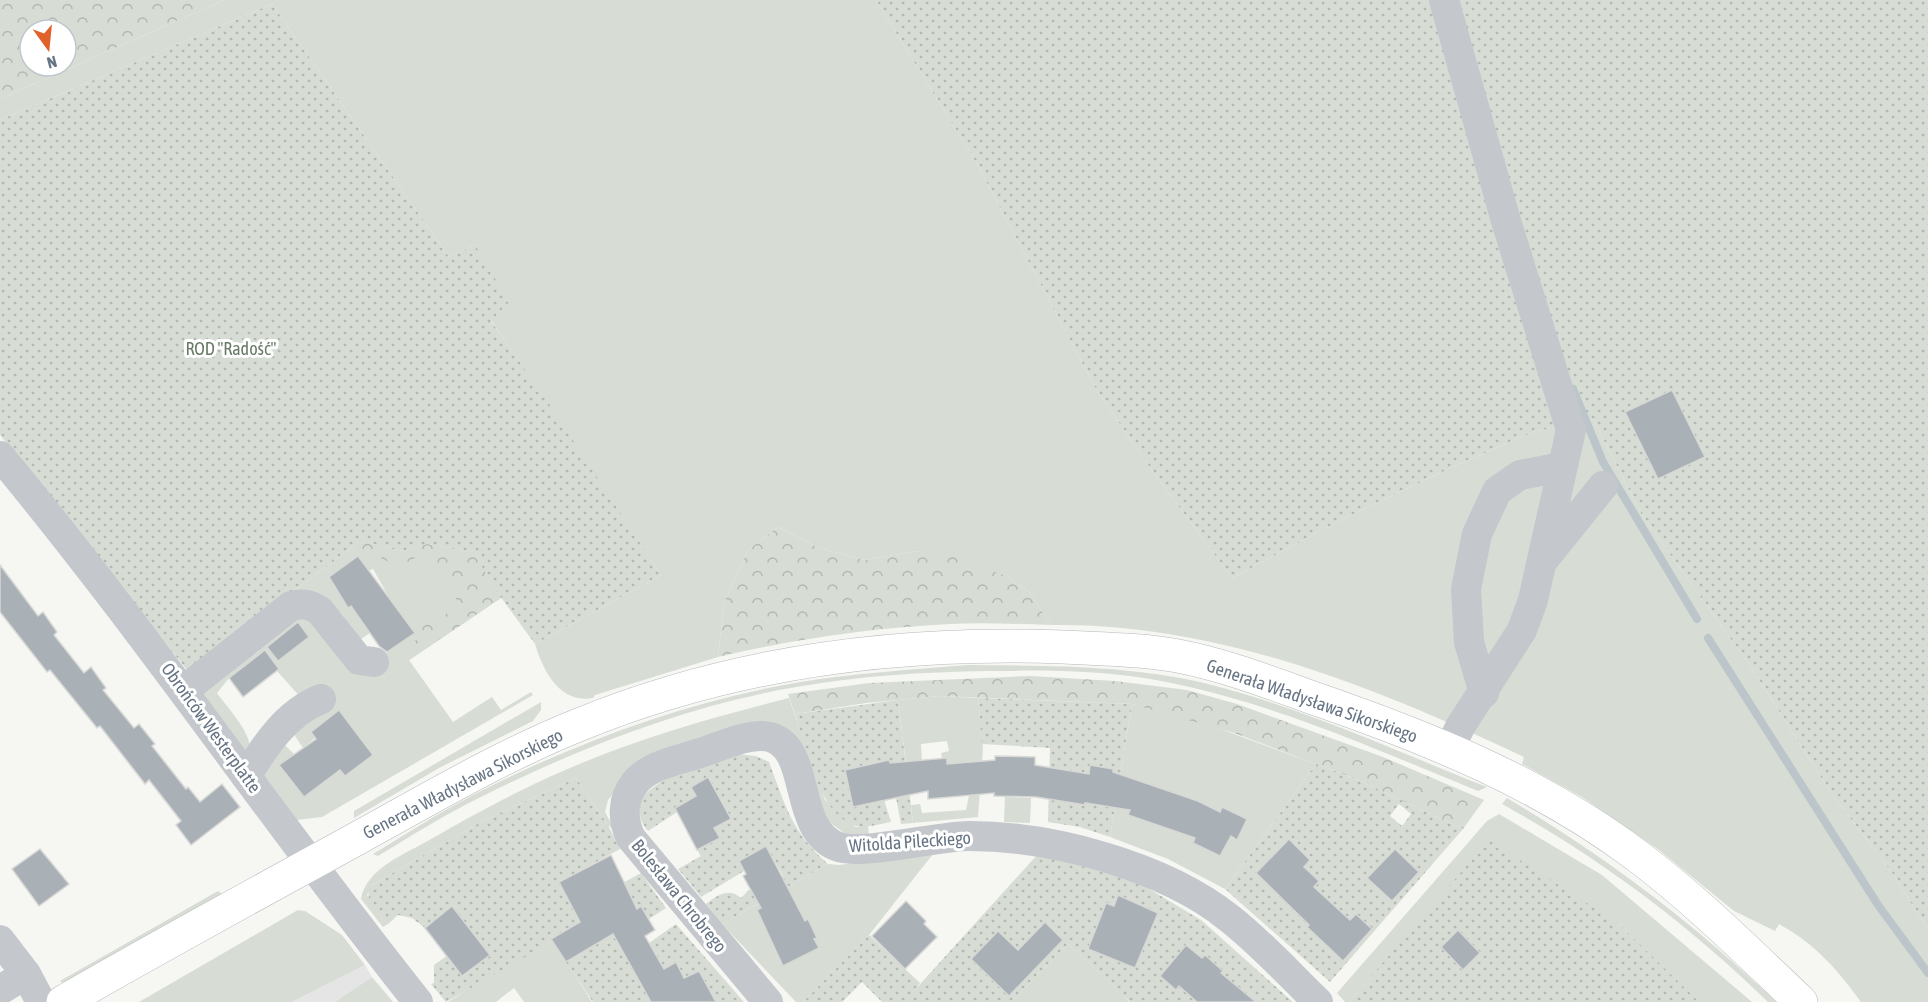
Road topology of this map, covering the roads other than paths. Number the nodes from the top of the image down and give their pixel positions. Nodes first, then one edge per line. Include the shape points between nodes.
1 (1444, 0) edge
2 (0, 456) edge
3 (1562, 467) junction
4 (1603, 486) dead end
5 (1540, 564) junction
6 (366, 652) dead end
7 (183, 691) junction
8 (1484, 693) junction
9 (321, 699) dead end
10 (1449, 750) junction
11 (246, 776) junction
12 (636, 780) joint
13 (311, 862) junction
14 (0, 940) edge
15 (26, 974) junction
16 (0, 990) edge
17 (41, 1002) edge
18 (63, 1002) edge
19 (418, 1002) edge
20 (768, 1002) edge
21 (1318, 1002) edge
22 (1802, 1002) edge

1 - 3 street via 1506,221 1571,430
2 - 7 street, Obrońców Westerplatte
3 - 5 street
3 - 8 street via 1520,475 1497,491 1477,534 1466,589 1469,642
4 - 5 street
5 - 8 street via 1522,630
6 - 7 street via 312,605 300,604 291,606
7 - 11 street, Obrońców Westerplatte
8 - 10 street
9 - 11 street via 304,705 281,728
10 - 13 main road, Generała Władysława Sikorskiego via 1304,695 1178,656 1029,646 850,655 759,669 665,694 583,723 522,749
10 - 22 main road, Generała Władysława Sikorskiego via 1508,775 1636,855
11 - 13 street, Obrońców Westerplatte
12 - 20 street, Bolesława Chrobrego via 624,810 631,838
12 - 21 street, Witolda Pileckiego via 652,769 745,738 769,737 788,752 811,822 831,844 860,848 969,836 1046,844 1124,862 1181,888 1228,917
13 - 18 main road, Generała Władysława Sikorskiego
13 - 19 street, Obrońców Westerplatte
14 - 15 street
15 - 16 street
15 - 17 street

